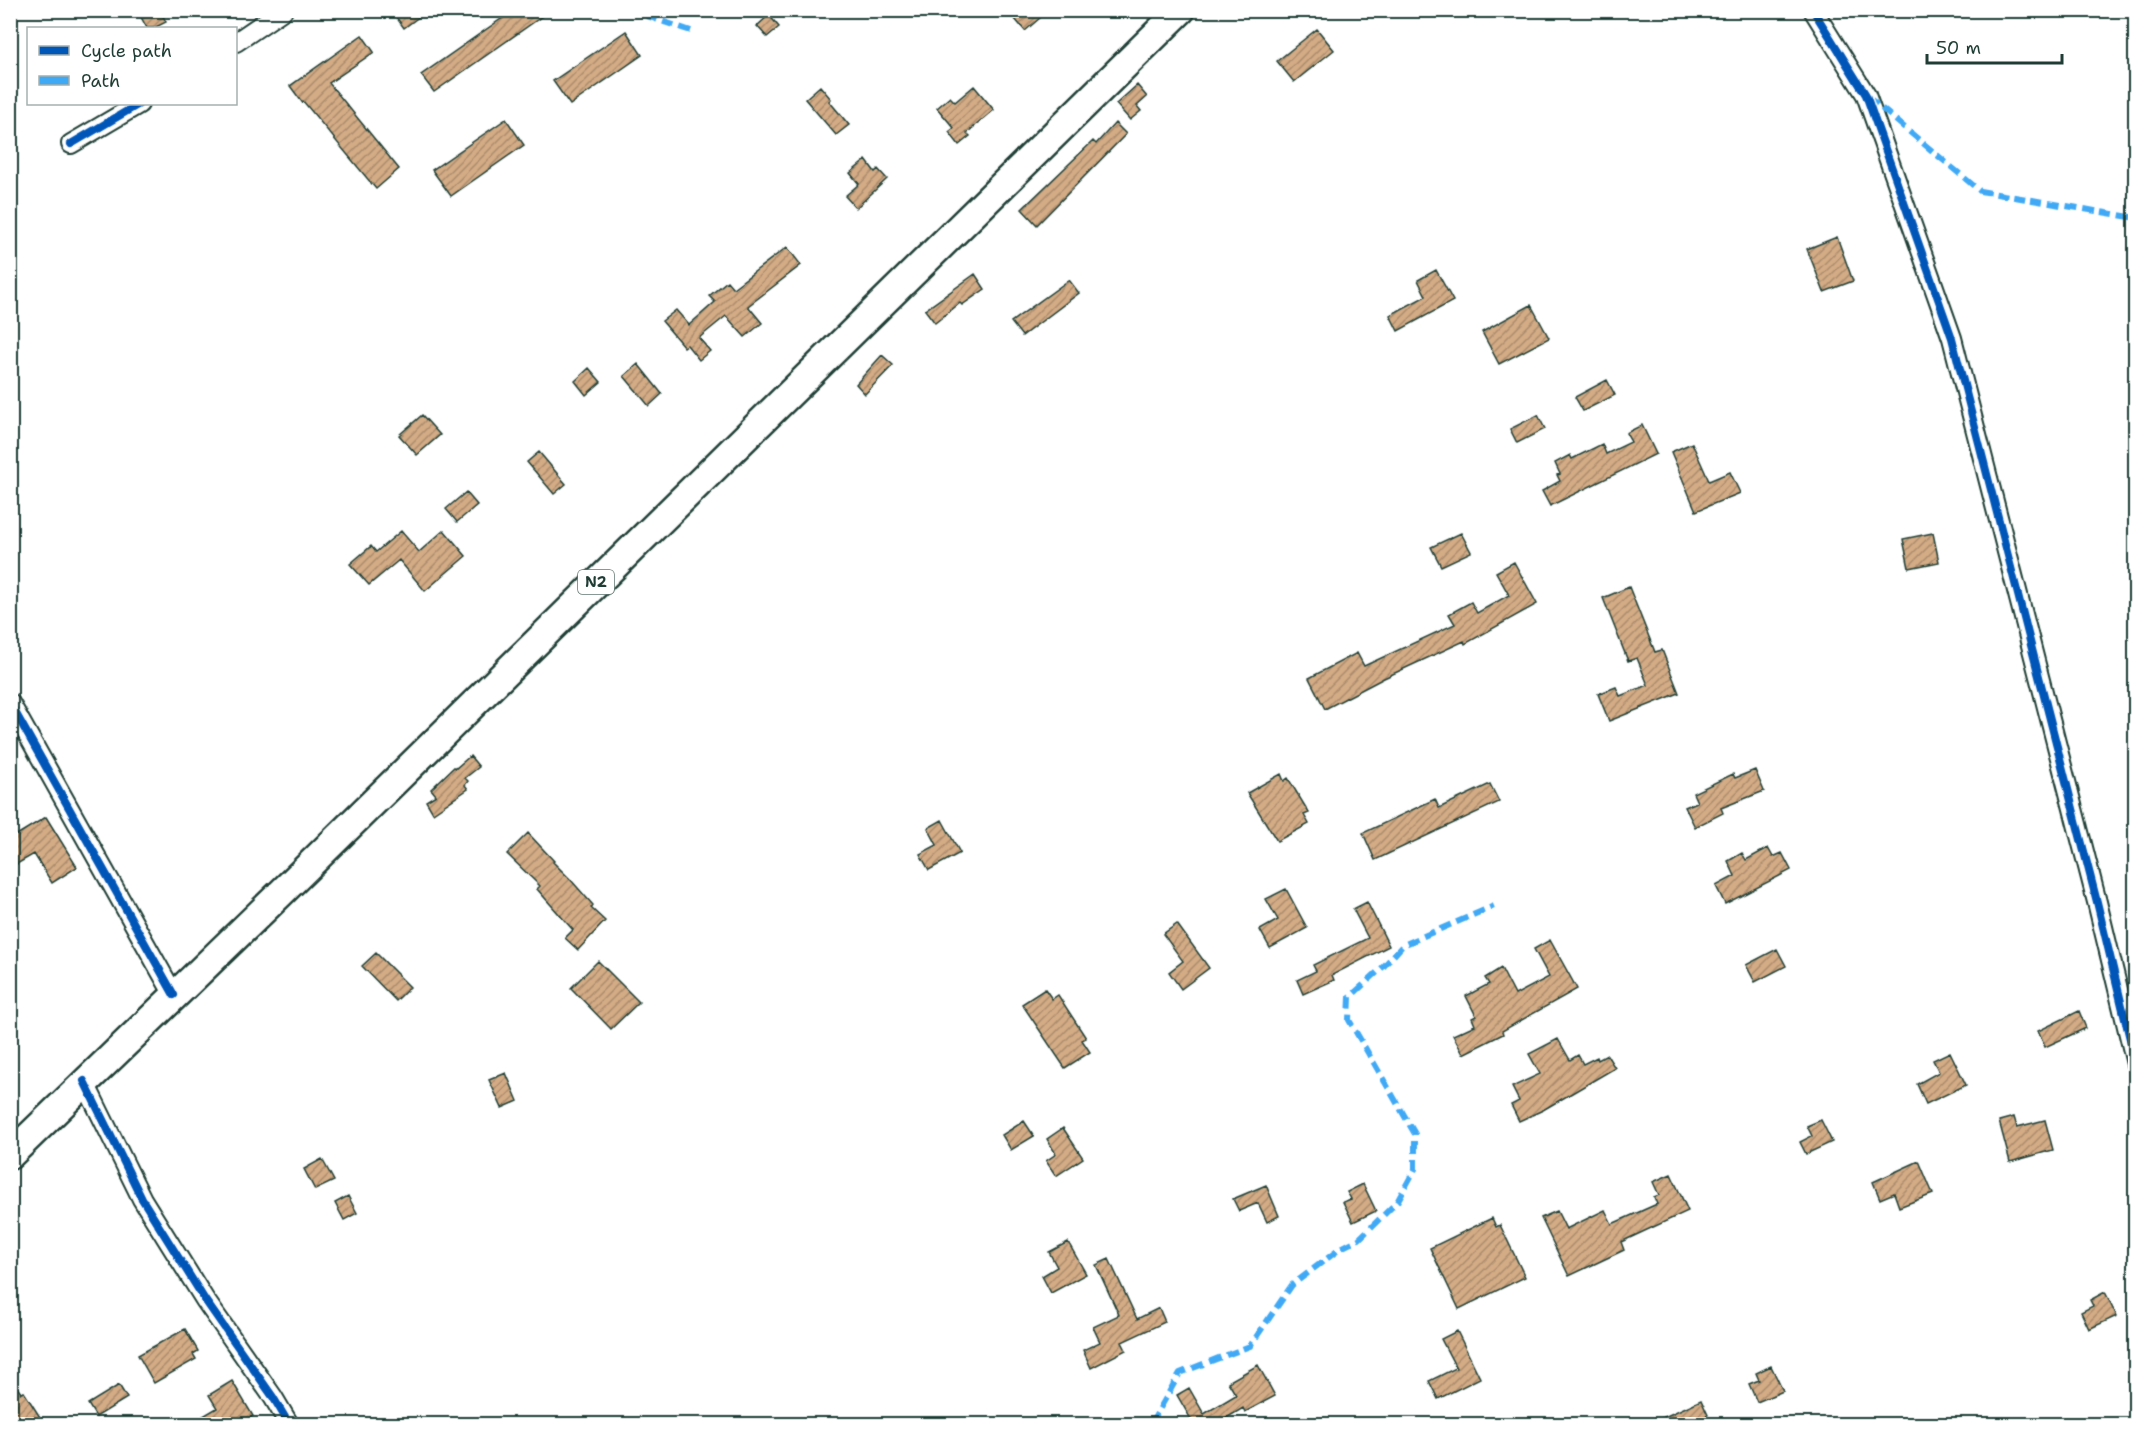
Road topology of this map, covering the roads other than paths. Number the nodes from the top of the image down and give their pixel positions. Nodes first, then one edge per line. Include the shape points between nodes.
1 (283, 10) edge
2 (1181, 10) edge
3 (1813, 10) edge
4 (237, 41) edge
5 (137, 105) edge
6 (71, 144) dead end
7 (11, 707) edge
8 (174, 995) junction
9 (2136, 1064) edge
10 (84, 1081) junction
11 (10, 1155) edge
12 (289, 1425) edge

1 - 4 street
2 - 8 highway, N2
3 - 9 street via 1866,96 1952,338
5 - 6 street
7 - 8 street
8 - 10 highway, N2
10 - 11 highway, N2
10 - 12 street via 142,1199

